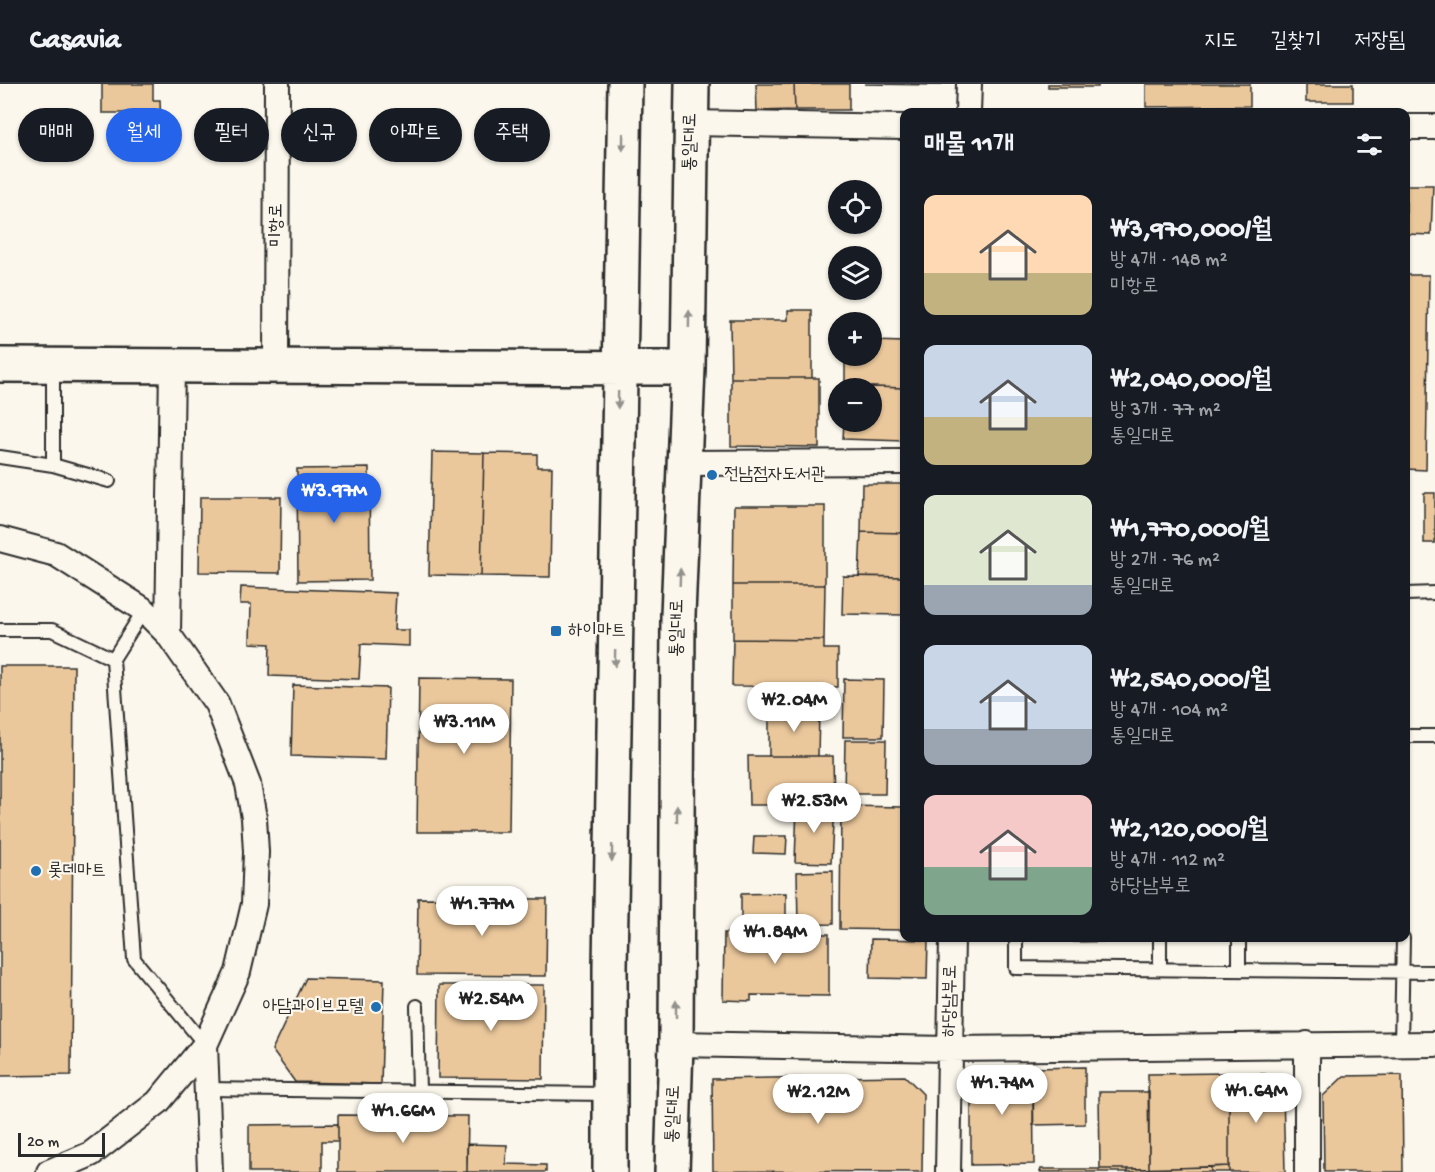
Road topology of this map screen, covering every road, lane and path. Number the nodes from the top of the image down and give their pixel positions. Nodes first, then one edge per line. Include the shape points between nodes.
1 (277, 84) edge
2 (625, 84) edge
3 (692, 84) edge
4 (969, 84) edge
5 (968, 108) edge
6 (692, 123) junction
7 (900, 127) edge
8 (1435, 127) edge
9 (1410, 128) edge
10 (0, 365) edge
11 (53, 366) junction
12 (172, 366) junction
13 (276, 366) junction
14 (619, 367) junction
15 (688, 368) junction
16 (0, 457) edge
17 (900, 462) edge
18 (684, 463) junction
19 (53, 465) junction
20 (109, 481) dead end
21 (0, 539) edge
22 (1435, 593) edge
23 (1410, 594) edge
24 (144, 610) junction
25 (0, 630) edge
26 (168, 634) junction
27 (113, 659) junction
28 (1410, 736) edge
29 (1435, 736) edge
30 (952, 942) edge
31 (1016, 942) edge
32 (1160, 942) edge
33 (1239, 942) edge
34 (1402, 942) edge
35 (1160, 969) junction
36 (1239, 970) junction
37 (1402, 972) junction
38 (1435, 972) edge
39 (417, 1006) dead end
40 (676, 1044) junction
41 (1307, 1044) junction
42 (1401, 1044) junction
43 (1435, 1044) edge
44 (205, 1045) junction
45 (950, 1048) junction
46 (207, 1089) junction
47 (419, 1091) junction
48 (611, 1094) junction
49 (49, 1172) edge
50 (210, 1172) edge
51 (610, 1172) edge
52 (672, 1172) edge
53 (948, 1172) edge
54 (1307, 1172) edge

1 - 13 street, 미항로
2 -> 14 street
3 - 6 street, 통일대로
4 - 5 street
6 - 7 street
15 -> 6 street, 통일대로
8 - 9 street
10 - 11 street
11 - 12 street
11 - 19 lane
12 - 13 street
12 - 26 street
13 - 14 street
14 - 15 street
14 -> 48 street
15 - 18 street, 통일대로
16 - 19 lane
17 - 18 street
40 -> 18 street, 통일대로 via 678,615
19 - 20 lane
21 - 24 street via 56,554
22 - 23 lane
24 - 26 street
24 - 27 lane
25 - 27 lane via 52,630
26 - 44 street via 217,704 248,784 254,818 254,904 238,972
27 - 44 lane via 134,958
28 - 29 lane
30 - 45 street, 하당남부로
31 - 35 lane via 1016,968
32 - 35 lane
33 - 36 lane
34 - 37 lane
35 - 36 lane
36 - 37 lane
37 - 38 lane
37 - 42 lane
39 - 47 lane
40 - 45 street
40 - 52 street, 통일대로
41 - 42 street
41 - 45 street
41 - 54 street
42 - 43 street
44 - 46 street
44 - 49 street via 158,1102 91,1154
45 - 53 street, 하당남부로
46 - 47 lane
46 - 50 street
47 - 48 lane
48 - 51 street

